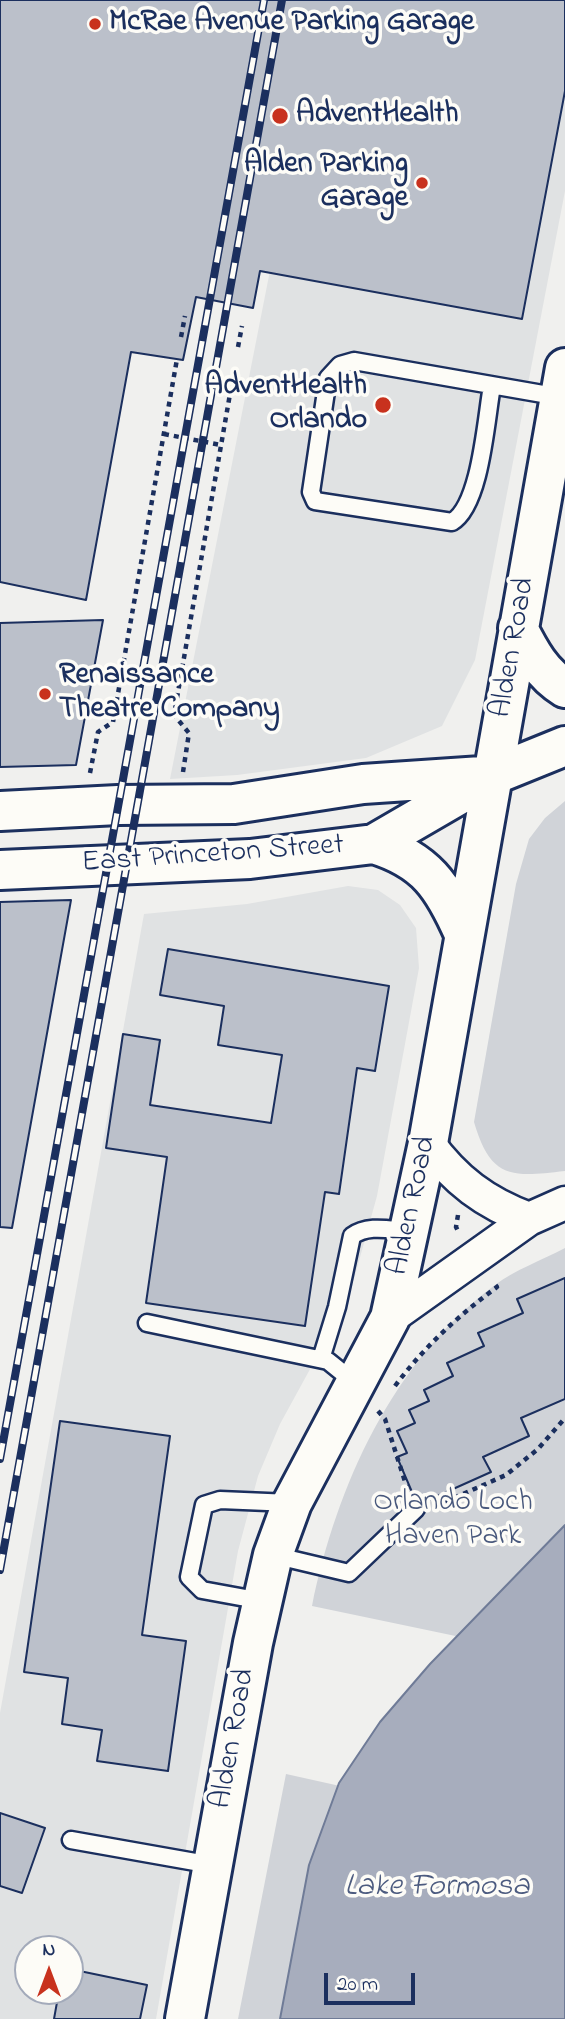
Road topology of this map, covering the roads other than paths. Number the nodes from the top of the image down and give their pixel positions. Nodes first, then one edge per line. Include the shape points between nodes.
1 (562, 382) edge
2 (492, 386) junction
3 (518, 628) junction
4 (565, 688) edge
5 (565, 746) edge
6 (491, 776) junction
7 (0, 811) edge
8 (374, 844) junction
9 (0, 870) edge
10 (464, 934) junction
11 (428, 1143) junction
12 (565, 1203) edge
13 (528, 1219) junction
14 (409, 1231) junction
15 (390, 1318) junction
16 (147, 1323) dead end
17 (321, 1359) junction
18 (372, 1398) junction
19 (292, 1503) junction
20 (416, 1509) road end
21 (273, 1555) junction
22 (262, 1601) junction
23 (71, 1840) dead end
24 (212, 1865) junction
25 (185, 2019) edge

1 - 2 lane
1 - 3 street, Alden Road
2 - 2 lane via 354,361 340,366 328,379 311,492 315,500 452,522 465,511 474,485
3 - 4 street via 551,680
3 - 6 street, Alden Road
5 - 6 street, East Princeton Street
6 - 7 street, East Princeton Street via 363,784 234,804
6 - 8 street, East Princeton Street
6 - 10 street, Alden Road
8 - 9 street, East Princeton Street via 250,859
8 - 10 street via 402,853 423,867 449,898
10 - 11 street, Alden Road
11 - 13 street via 446,1168 473,1192
11 - 14 street, Alden Road
12 - 13 street
13 - 15 street
14 - 15 street, Alden Road
14 - 17 lane via 372,1229 352,1236
15 - 18 street, Alden Road
16 - 17 lane
17 - 18 lane
18 - 19 street, Alden Road
19 - 21 street, Alden Road
19 - 22 lane via 220,1500 204,1505 189,1577 193,1584 202,1590
20 - 21 lane via 349,1573
21 - 22 street, Alden Road
22 - 24 street, Alden Road
23 - 24 lane
24 - 25 street, Alden Road

